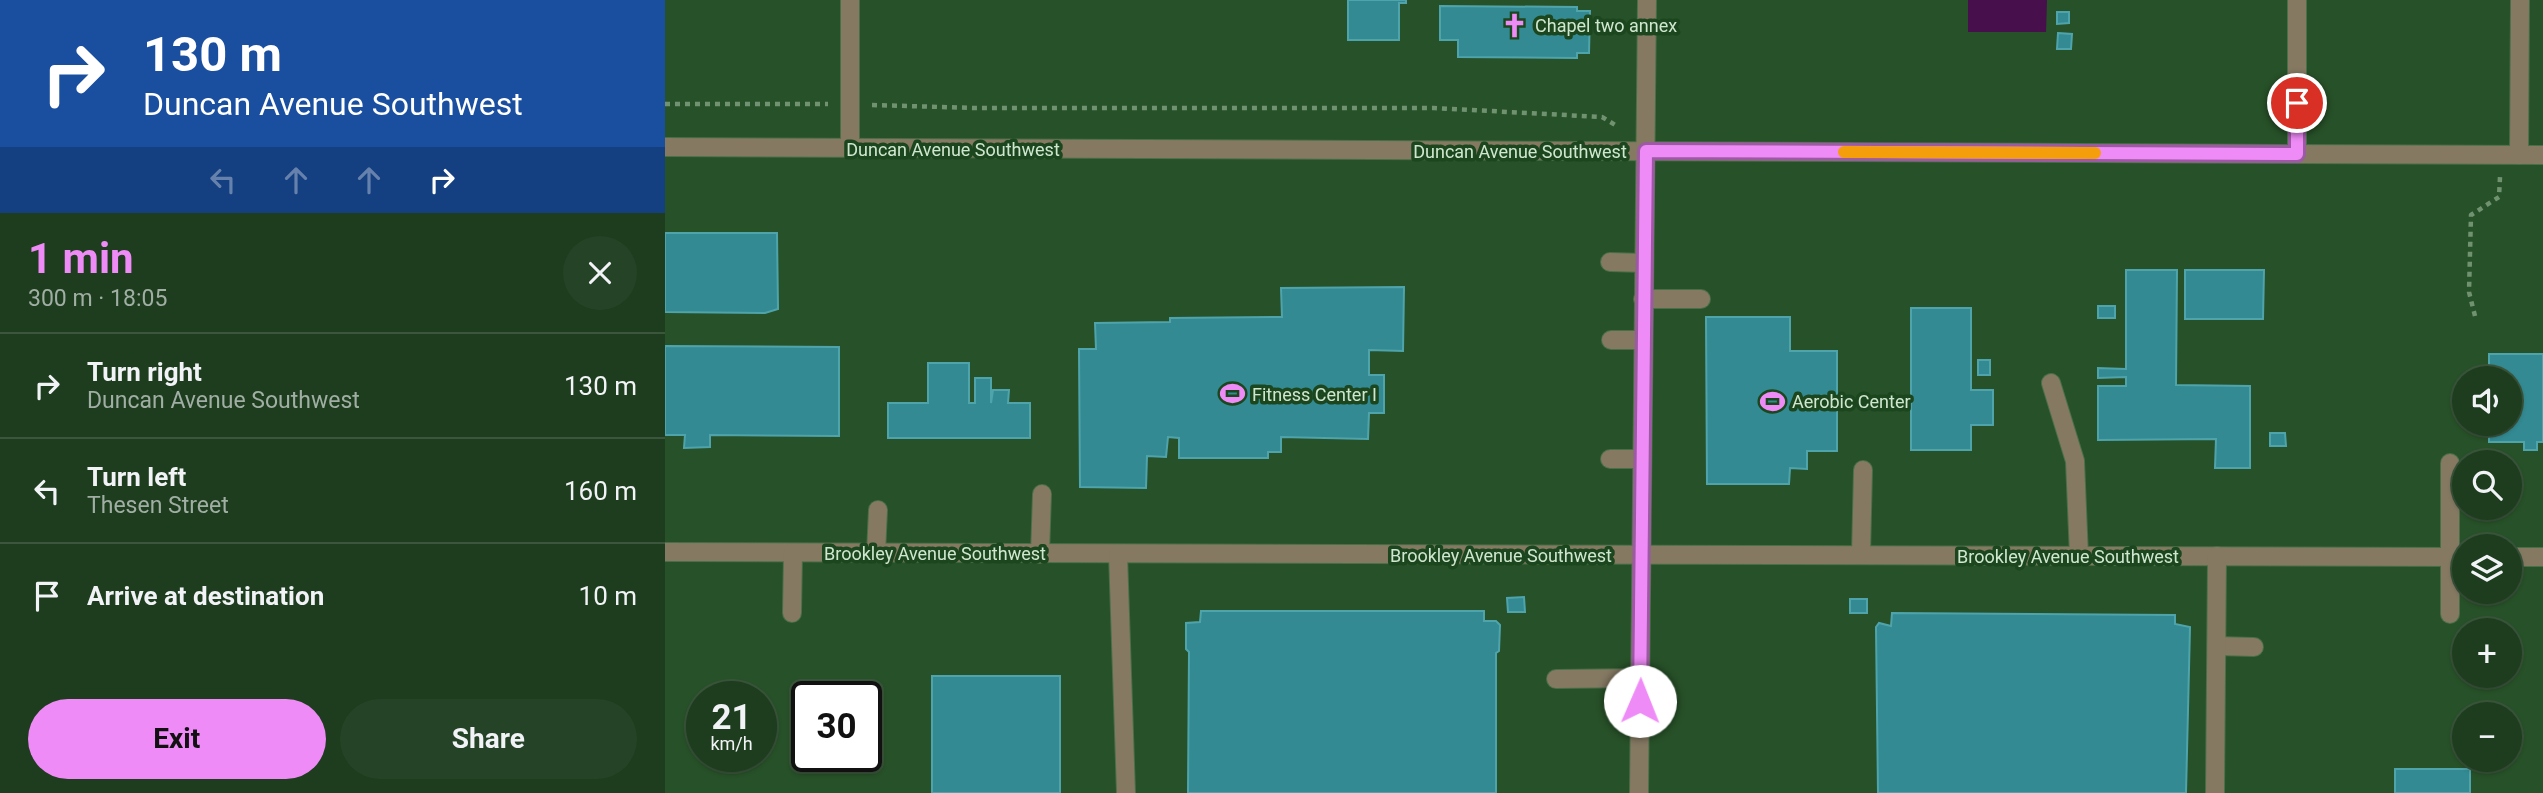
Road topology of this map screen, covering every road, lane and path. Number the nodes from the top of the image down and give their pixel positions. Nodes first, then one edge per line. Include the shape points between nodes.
1 (850, 0) edge
2 (1647, 0) edge
3 (2297, 0) edge
4 (2520, 0) edge
5 (665, 104) edge
6 (850, 104) junction
7 (1617, 126) dead end
8 (665, 148) edge
9 (850, 148) junction
10 (1646, 151) junction
11 (2297, 154) junction
12 (2519, 155) junction
13 (2543, 155) edge
14 (2500, 176) dead end
15 (1610, 262) dead end
16 (1644, 263) junction
17 (1643, 299) junction
18 (1701, 299) dead end
19 (2475, 316) dead end
20 (1611, 340) dead end
21 (1642, 340) junction
22 (2051, 383) dead end
23 (1610, 459) dead end
24 (1642, 459) junction
25 (2450, 463) dead end
26 (1863, 470) dead end
27 (1042, 494) dead end
28 (878, 510) dead end
29 (2456, 534) edge
30 (665, 552) edge
31 (793, 553) junction
32 (876, 553) junction
33 (1040, 554) junction
34 (1118, 554) junction
35 (1641, 555) junction
36 (1861, 555) junction
37 (2079, 556) junction
38 (2217, 556) junction
39 (2452, 557) edge
40 (2522, 557) edge
41 (2543, 557) edge
42 (2452, 600) edge
43 (792, 613) dead end
44 (2450, 614) dead end
45 (2217, 646) junction
46 (2254, 647) dead end
47 (1640, 678) junction
48 (1556, 679) dead end
49 (1126, 793) edge
50 (1639, 793) edge
51 (2215, 793) edge

1 - 6 street
2 - 10 street
3 - 11 street
4 - 12 street
5 - 6 path
6 - 7 path via 1434,108 1602,117
6 - 9 street
8 - 9 street, Duncan Avenue Southwest
9 - 10 street, Duncan Avenue Southwest
10 - 11 street, Duncan Avenue Southwest
10 - 16 street
11 - 12 street, Duncan Avenue Southwest
12 - 13 street, Duncan Avenue Southwest
14 - 19 path via 2499,197 2471,215 2469,292
15 - 16 street
16 - 17 street
17 - 18 street
17 - 21 street
20 - 21 street
21 - 24 street
22 - 37 street via 2075,461
23 - 24 street
24 - 35 street
25 - 29 street
26 - 36 street
27 - 33 street
28 - 32 street
30 - 31 street, Brookley Avenue Southwest
31 - 32 street, Brookley Avenue Southwest
31 - 43 street
32 - 33 street, Brookley Avenue Southwest
33 - 34 street, Brookley Avenue Southwest
34 - 35 street, Brookley Avenue Southwest
34 - 49 street
35 - 36 street, Brookley Avenue Southwest
35 - 47 street
36 - 37 street, Brookley Avenue Southwest
37 - 38 street, Brookley Avenue Southwest
38 - 39 street, Brookley Avenue Southwest
38 - 45 street
40 - 41 street
42 - 44 street
45 - 46 street
45 - 51 street
47 - 48 street
47 - 50 street

